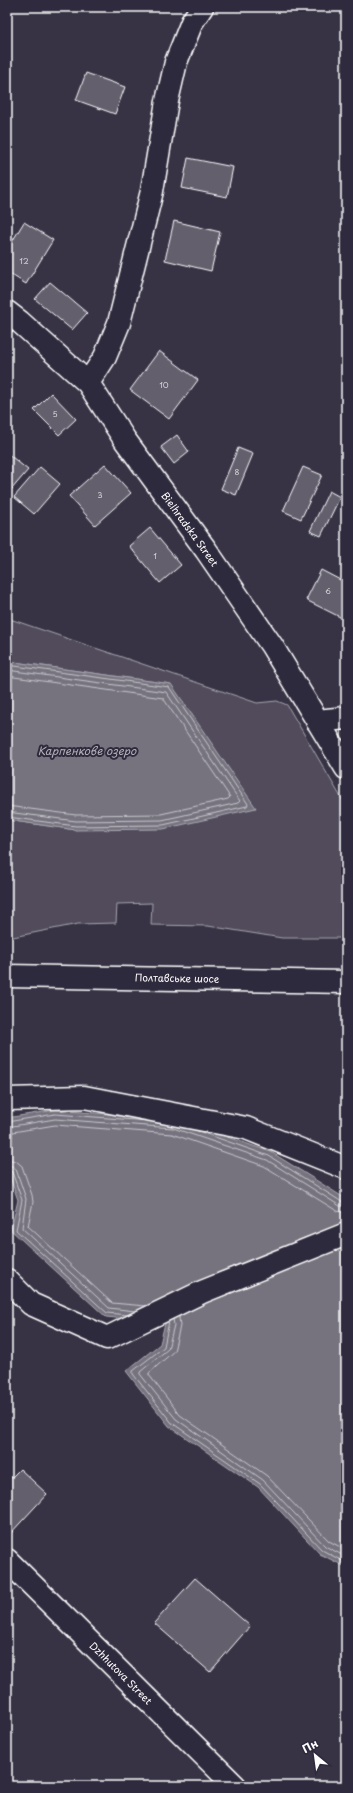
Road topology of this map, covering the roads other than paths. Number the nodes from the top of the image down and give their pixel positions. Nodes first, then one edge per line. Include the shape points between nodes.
1 (202, 7) edge
2 (7, 312) edge
3 (88, 383) junction
4 (346, 718) edge
5 (317, 721) junction
6 (346, 768) edge
7 (7, 976) edge
8 (346, 982) edge
9 (7, 1099) edge
10 (346, 1168) edge
11 (346, 1234) edge
12 (7, 1280) edge
13 (7, 1560) edge
14 (235, 1786) edge

1 - 3 street via 192,22 176,62 152,191 119,323 105,357
2 - 3 street, Bielhradska Street
3 - 5 street, Bielhradska Street via 125,440 206,550 272,646
4 - 5 street
5 - 6 street, Bielhradska Street
7 - 8 street, Полтавське шосе
9 - 10 street via 84,1097 246,1128
11 - 12 street via 202,1292 107,1338 31,1304
13 - 14 street, Dzhhutova Street

